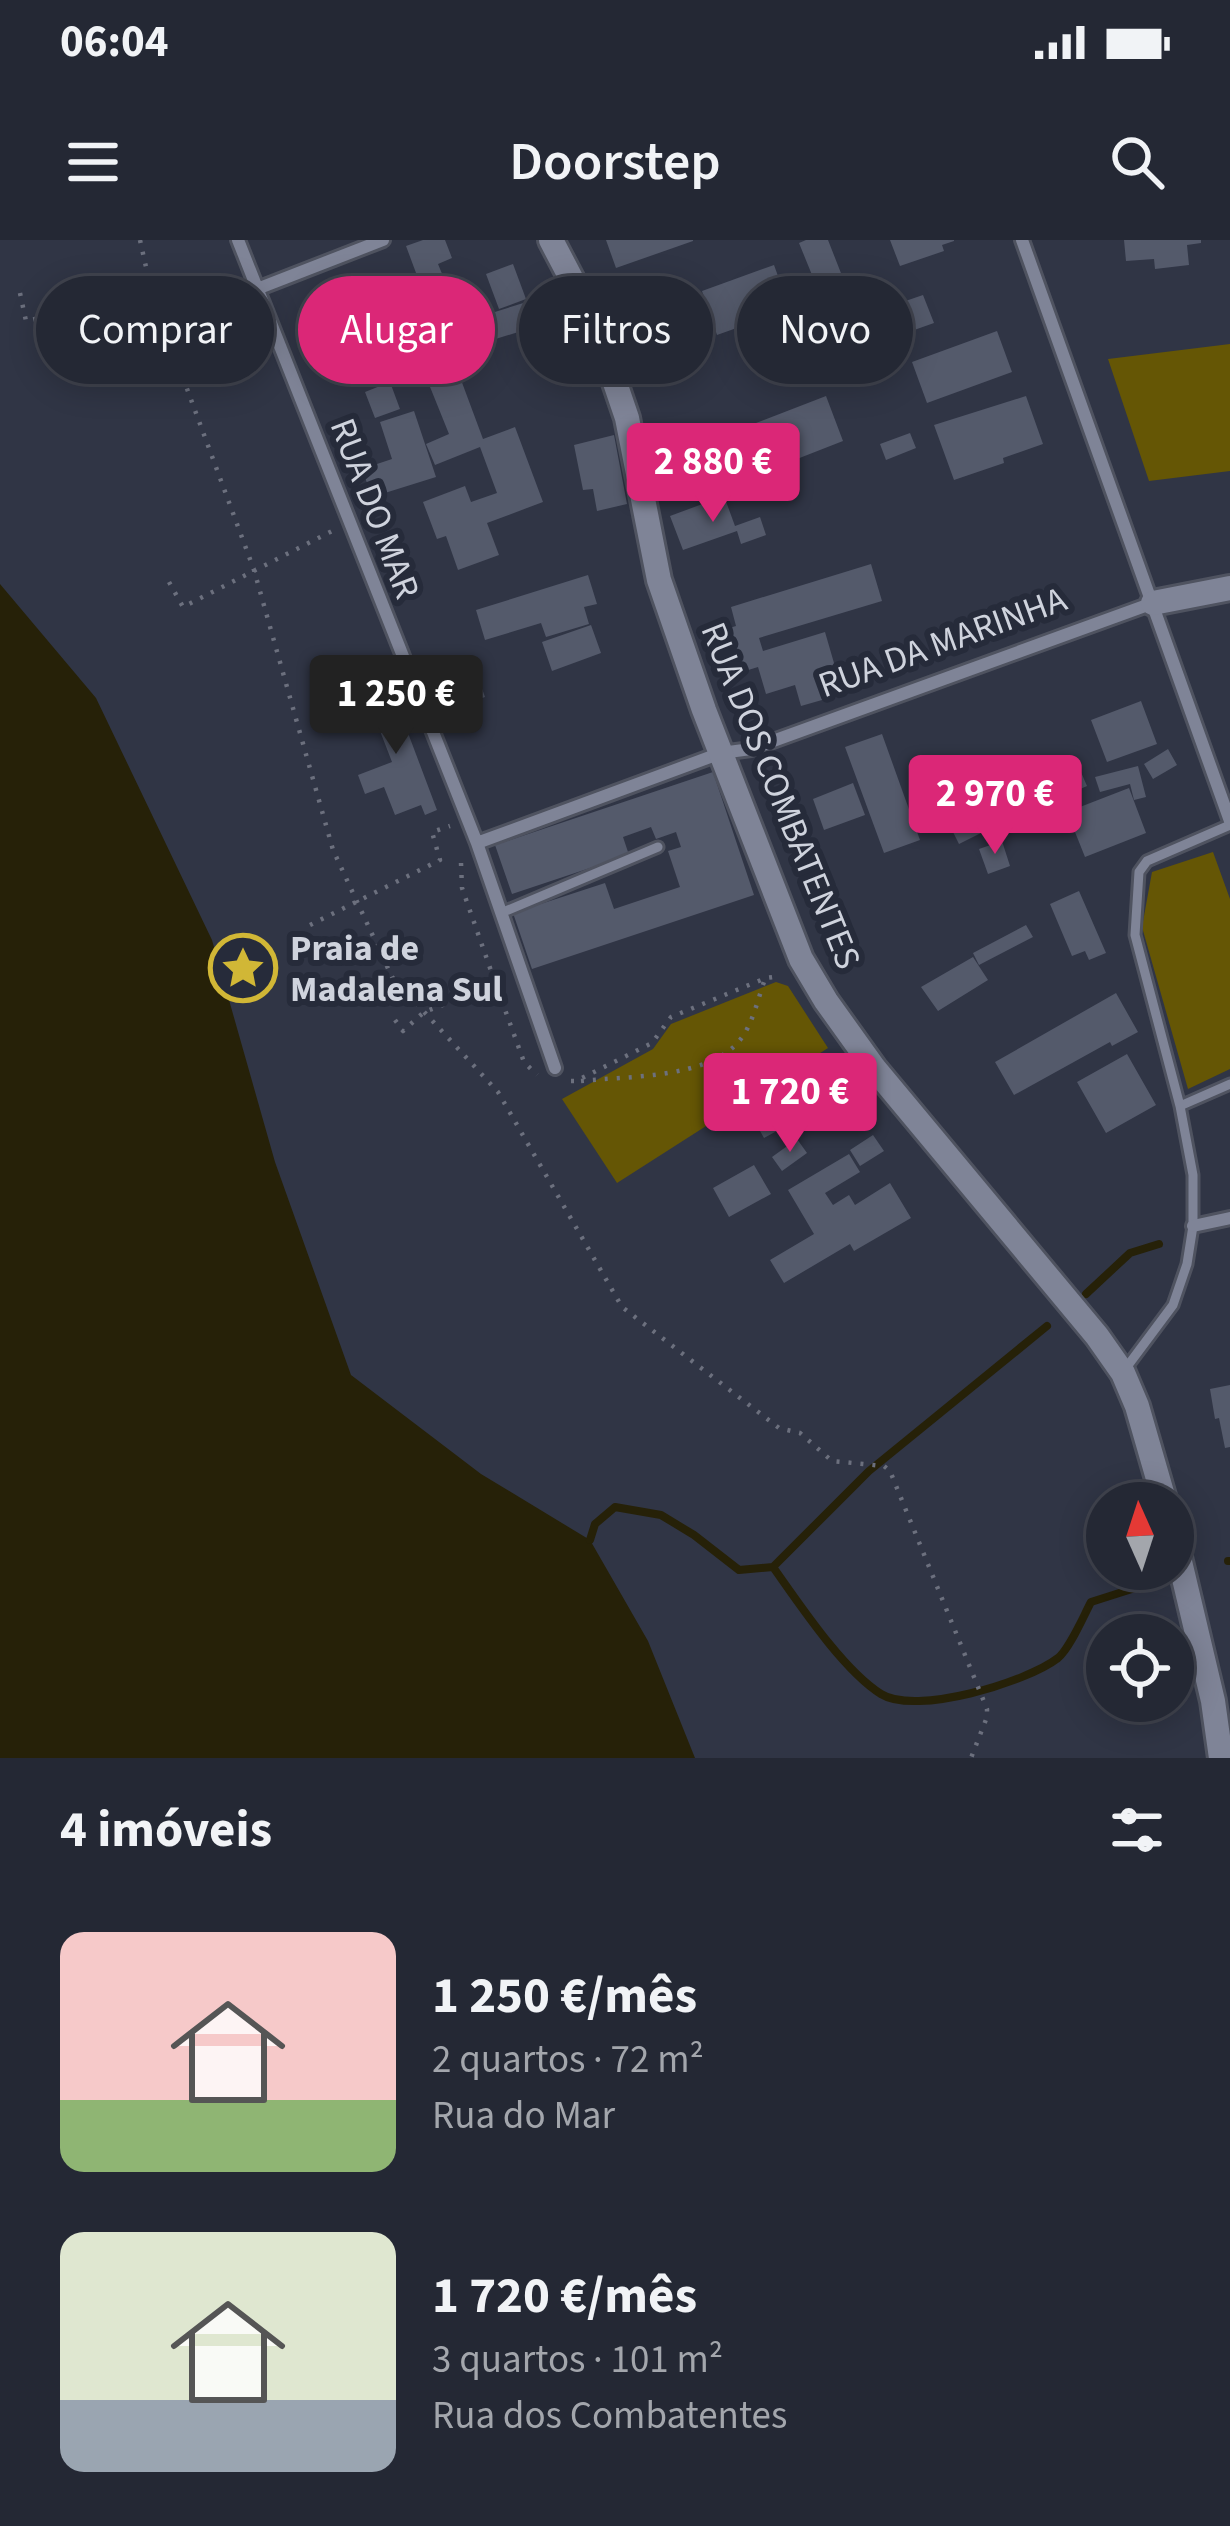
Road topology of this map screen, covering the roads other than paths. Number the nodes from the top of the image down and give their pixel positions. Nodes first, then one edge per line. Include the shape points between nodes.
1 (238, 240) edge
2 (383, 240) edge
3 (551, 240) edge
4 (1022, 240) edge
5 (252, 276) edge
6 (274, 282) edge
7 (274, 332) edge
8 (1230, 588) edge
9 (1153, 603) junction
10 (721, 753) junction
11 (1230, 823) edge
12 (477, 843) junction
13 (658, 847) dead end
14 (501, 913) junction
15 (555, 1068) road end
16 (1230, 1084) edge
17 (1180, 1106) junction
18 (1230, 1219) edge
19 (1193, 1226) junction
20 (1123, 1373) junction
21 (1159, 1482) edge
22 (1187, 1590) edge
23 (1221, 1758) edge

1 - 5 street, RUA DO MAR
2 - 6 street
3 - 10 main road, RUA DOS COMBATENTES via 614,380 658,580
4 - 9 street
7 - 12 street, RUA DO MAR
8 - 9 main road, RUA DA MARINHA
9 - 10 street, RUA DA MARINHA via 751,749
9 - 11 street
10 - 12 street, RUA DA MARINHA
10 - 20 main road, RUA DOS COMBATENTES via 785,920 826,1001
11 - 17 lane via 1139,872 1135,935
12 - 14 street, RUA DO MAR
13 - 14 lane
14 - 15 street, RUA DO MAR
16 - 17 lane
17 - 19 lane
18 - 19 street
19 - 20 lane via 1173,1305
20 - 21 main road, RUA DOS COMBATENTES
22 - 23 main road

